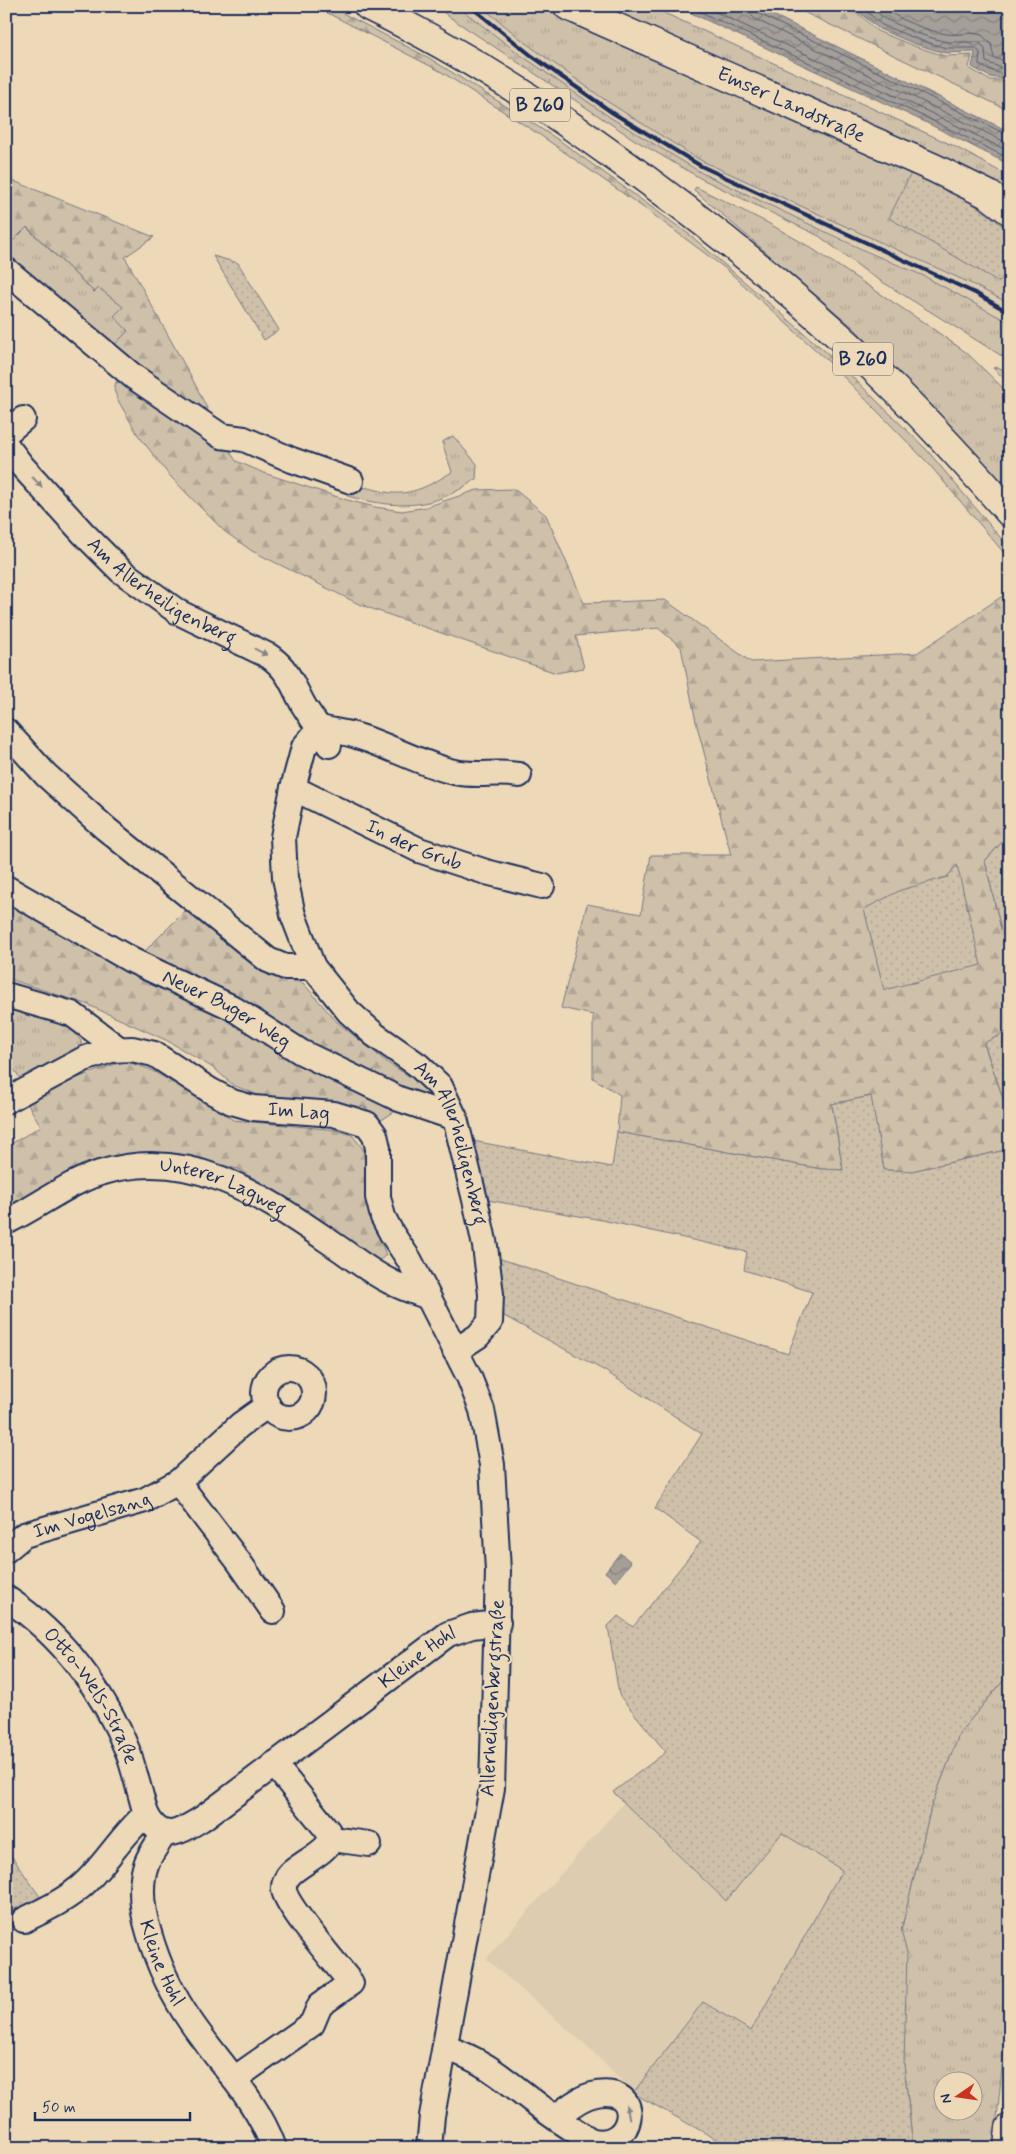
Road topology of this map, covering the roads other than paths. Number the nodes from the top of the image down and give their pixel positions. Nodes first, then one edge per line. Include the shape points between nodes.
1 (368, 6) edge
2 (568, 6) edge
3 (1010, 211) edge
4 (6, 270) edge
5 (6, 444) edge
6 (351, 481) dead end
7 (1010, 513) edge
8 (6, 731) edge
9 (324, 737) junction
10 (519, 775) dead end
11 (293, 788) junction
12 (542, 886) dead end
13 (6, 888) edge
14 (312, 967) junction
15 (6, 995) edge
16 (119, 1049) junction
17 (6, 1101) edge
18 (455, 1118) junction
19 (6, 1222) edge
20 (426, 1296) junction
21 (455, 1352) junction
22 (268, 1405) dead end
23 (178, 1482) junction
24 (6, 1550) edge
25 (6, 1598) edge
26 (273, 1612) dead end
27 (498, 1623) junction
28 (274, 1764) junction
29 (146, 1814) junction
30 (165, 1833) junction
31 (332, 1839) junction
32 (369, 1844) dead end
33 (24, 1920) dead end
34 (444, 2048) junction
35 (234, 2079) junction
36 (555, 2117) dead end
37 (1010, 2128) edge
38 (274, 2148) edge
39 (430, 2148) edge
40 (1008, 2148) edge

1 - 7 main road, B 260 via 480,66 560,118 700,220 868,363 946,441
2 - 3 main road, Emser Landstraße via 942,172 989,195
4 - 6 street via 134,377 221,436 244,439
5 -> 9 street, Am Allerheiligenberg via 82,533 121,571 178,612 269,656 282,666
8 - 14 street via 46,775 105,828 238,936 275,964
9 - 10 street via 357,736 454,772 484,776 503,772
9 - 11 street, Am Allerheiligenberg via 304,747
11 - 12 street, In der Grub via 419,850
11 - 14 street, Am Allerheiligenberg via 283,837 285,878
13 - 18 street, Neuer Buger Weg via 131,960 231,1007 300,1052 399,1098
14 - 18 street, Am Allerheiligenberg via 349,1012 440,1086
15 - 16 street via 72,1014
16 - 17 street, Im Lag via 84,1059
16 - 20 street, Im Lag via 154,1054 216,1094 247,1107 334,1114 369,1125 377,1142 378,1197 383,1217 410,1261
18 - 21 street, Am Allerheiligenberg via 485,1246 491,1294 490,1322 478,1336
19 - 20 street, Unterer Lagweg via 101,1172 142,1164 189,1168 237,1184 284,1211 382,1278
20 - 21 street, Im Lag
21 - 27 street, Allerheiligenbergstraße via 482,1410 492,1465
22 - 23 street, Im Vogelsang via 240,1425
23 - 24 street, Im Vogelsang via 145,1500 24,1536
23 - 26 street
25 - 29 street, Otto-Wels-Straße via 71,1655 107,1708 128,1752
27 - 28 street, Kleine Hohl via 472,1626 448,1634
27 - 34 street, Allerheiligenbergstraße via 492,1788
28 - 30 street, Kleine Hohl via 203,1818 178,1832
28 - 31 street
29 - 30 street via 151,1823
29 - 33 street via 128,1830 82,1885 48,1909
30 - 35 street, Kleine Hohl via 148,1860 144,1874 142,1896 147,1927 173,1993
31 - 32 street
31 - 35 street via 290,1874 284,1890 296,1913 351,1983 320,2005 312,2024
34 - 36 street via 483,2063
34 - 39 street, Allerheiligenbergstraße
35 - 38 street, Kleine Hohl via 262,2119
37 - 40 main road

